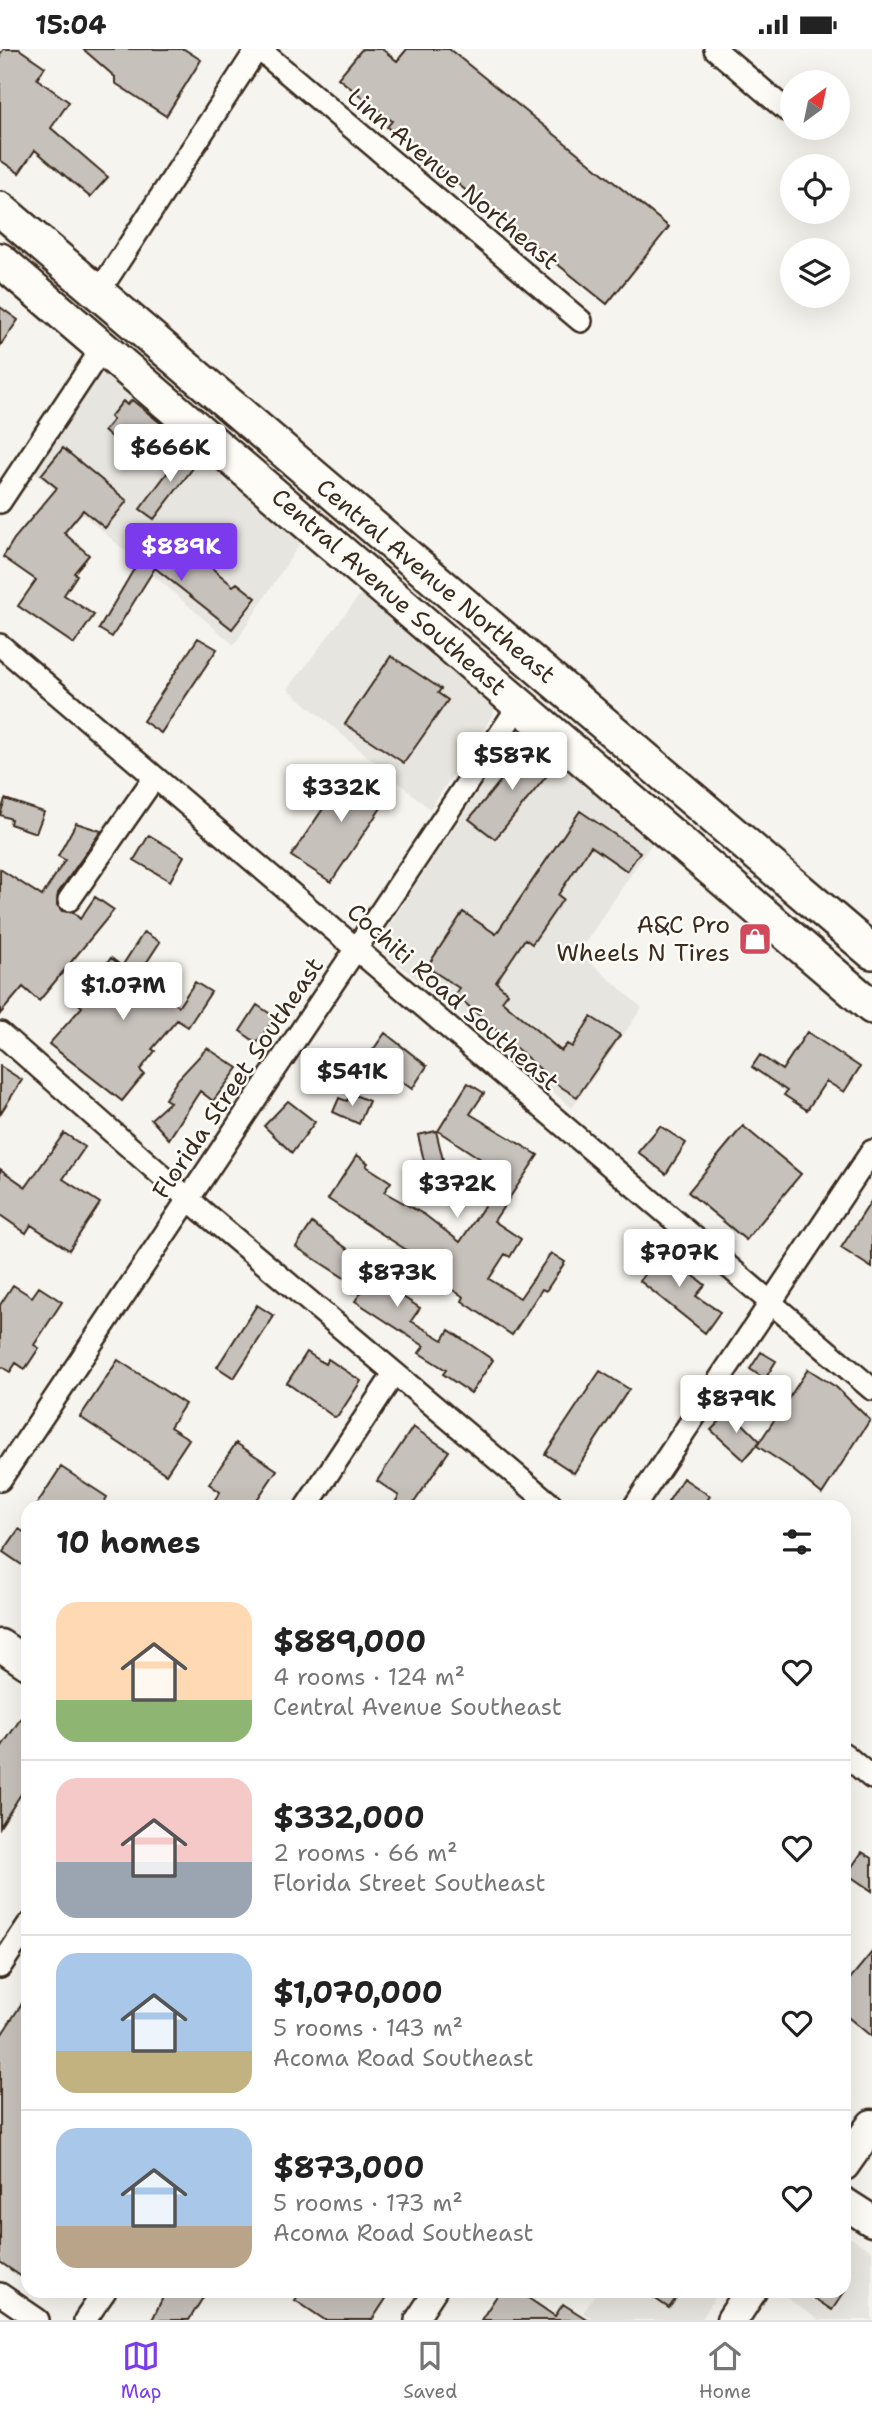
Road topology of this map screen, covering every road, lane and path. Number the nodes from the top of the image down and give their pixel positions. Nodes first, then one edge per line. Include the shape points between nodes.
1 (258, 49) edge
2 (715, 49) edge
3 (780, 105) edge
4 (0, 209) edge
5 (0, 260) edge
6 (98, 293) junction
7 (581, 321) dead end
8 (103, 347) junction
9 (0, 502) edge
10 (0, 645) edge
11 (520, 704) junction
12 (154, 778) junction
13 (69, 900) dead end
14 (356, 949) junction
15 (872, 952) edge
16 (872, 1007) edge
17 (0, 1033) edge
18 (872, 1151) edge
19 (189, 1199) junction
20 (771, 1304) junction
21 (394, 1374) junction
22 (872, 1389) edge
23 (0, 1480) edge
24 (311, 1500) edge
25 (546, 1500) edge
26 (639, 1500) edge
27 (0, 1645) edge
28 (21, 1659) edge
29 (851, 1760) edge
30 (872, 1778) edge
31 (21, 1936) edge
32 (0, 1967) edge
33 (872, 2125) edge
34 (851, 2155) edge
35 (851, 2208) edge
36 (872, 2221) edge
37 (0, 2294) edge
38 (100, 2298) edge
39 (430, 2298) edge
40 (746, 2298) edge
41 (38, 2320) edge
42 (85, 2320) edge
43 (416, 2320) edge
44 (732, 2320) edge

1 - 6 street
1 - 7 street, Linn Avenue Northeast
2 - 3 street
4 - 6 main road, Central Avenue Northeast
5 - 8 main road, Central Avenue Southeast
6 - 15 main road, Central Avenue Northeast
8 - 9 street
8 - 11 main road, Central Avenue Southeast
10 - 12 street, Cochiti Road Southeast
11 - 14 street, Florida Street Southeast
11 - 16 main road, Central Avenue Southeast
12 - 13 street
12 - 14 street, Cochiti Road Southeast
14 - 19 street, Florida Street Southeast
14 - 20 street, Cochiti Road Southeast
17 - 19 street
18 - 20 street
19 - 21 street
19 - 23 street, Florida Street Southeast
20 - 22 street, Cochiti Road Southeast
20 - 26 street
21 - 24 street
21 - 25 street
27 - 28 main road
29 - 30 street
31 - 32 street
33 - 34 main road
35 - 36 main road
37 - 41 street
38 - 42 street
39 - 43 street
40 - 44 main road

